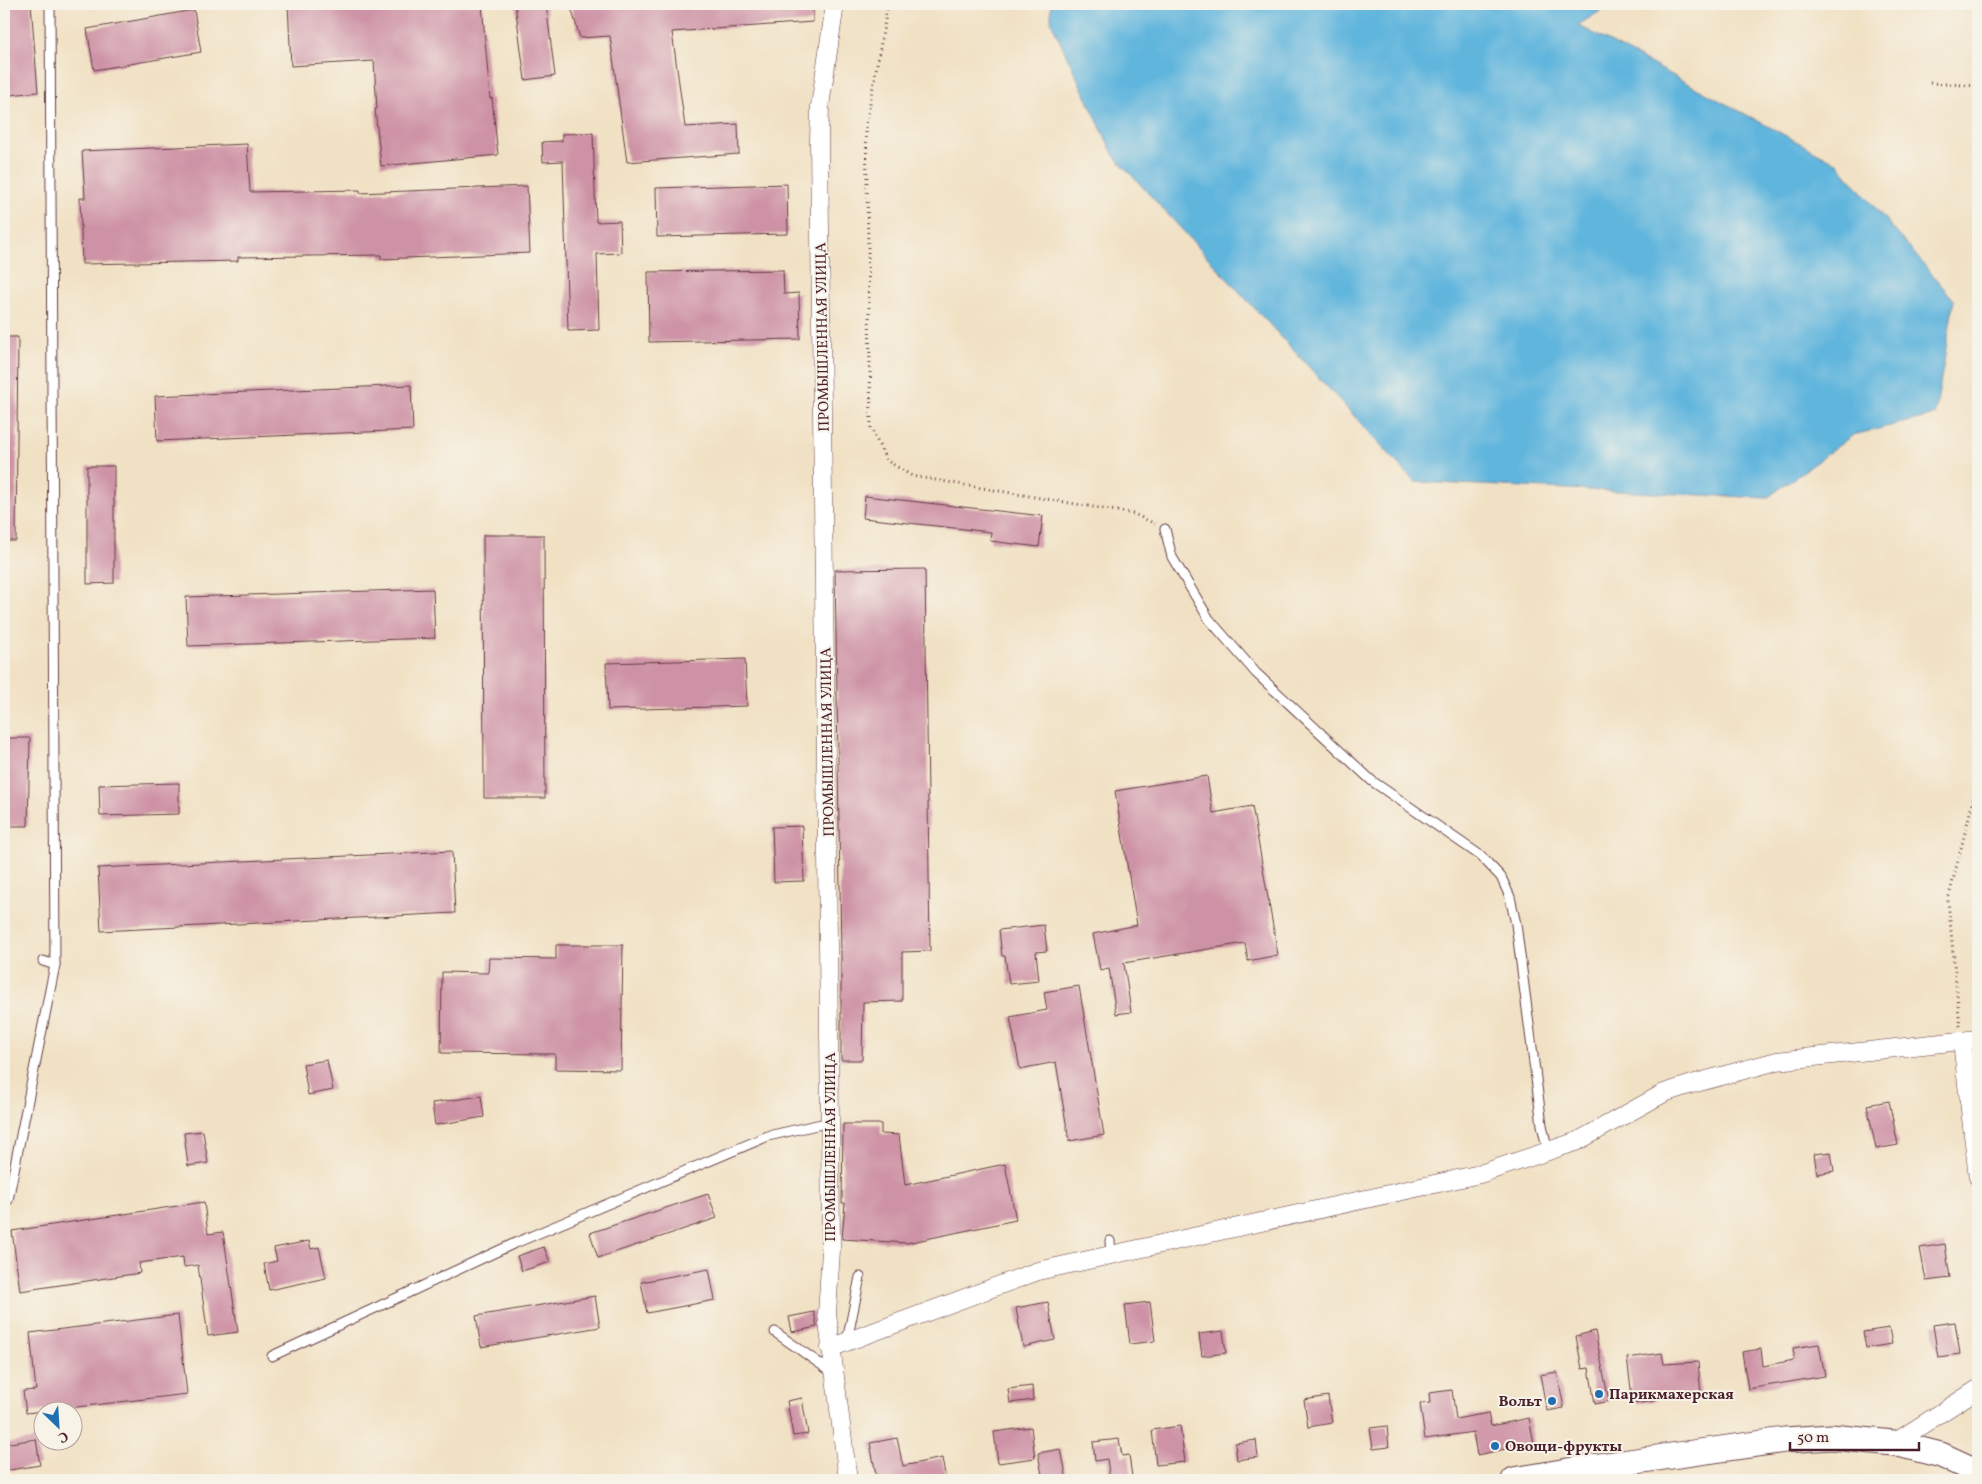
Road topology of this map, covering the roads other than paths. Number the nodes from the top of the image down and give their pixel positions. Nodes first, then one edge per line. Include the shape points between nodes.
1 (50, 4) edge
2 (836, 4) edge
3 (1165, 528) road end
4 (43, 961) dead end
5 (54, 965) junction
6 (1970, 1040) edge
7 (830, 1122) junction
8 (1548, 1152) junction
9 (1978, 1177) edge
10 (8, 1200) dead end
11 (860, 1277) dead end
12 (775, 1332) dead end
13 (847, 1341) junction
14 (830, 1348) junction
15 (272, 1356) dead end
16 (834, 1374) junction
17 (1978, 1389) edge
18 (1894, 1443) junction
19 (1978, 1472) edge
20 (848, 1480) edge
21 (1514, 1480) edge

1 - 5 lane
2 - 7 street, ПРОМЫШЛЕННАЯ УЛИЦА via 820,106 819,142
3 - 8 lane via 1172,557 1209,619 1256,673 1372,780 1480,856 1501,877 1516,924
4 - 5 lane
5 - 10 lane via 14,1151
6 - 8 street via 1777,1061 1664,1093 1598,1131
6 - 9 street
7 - 14 street, ПРОМЫШЛЕННАЯ УЛИЦА via 831,1250 827,1314
7 - 15 lane via 768,1136 514,1244
8 - 13 street via 1480,1174 1111,1248 1038,1271
11 - 13 lane
12 - 16 lane
13 - 14 street
14 - 16 street, ПРОМЫШЛЕННАЯ УЛИЦА
16 - 20 street, ПРОМЫШЛЕННАЯ УЛИЦА
17 - 18 street
18 - 19 main road via 1941,1455
18 - 21 main road via 1831,1437 1785,1440

